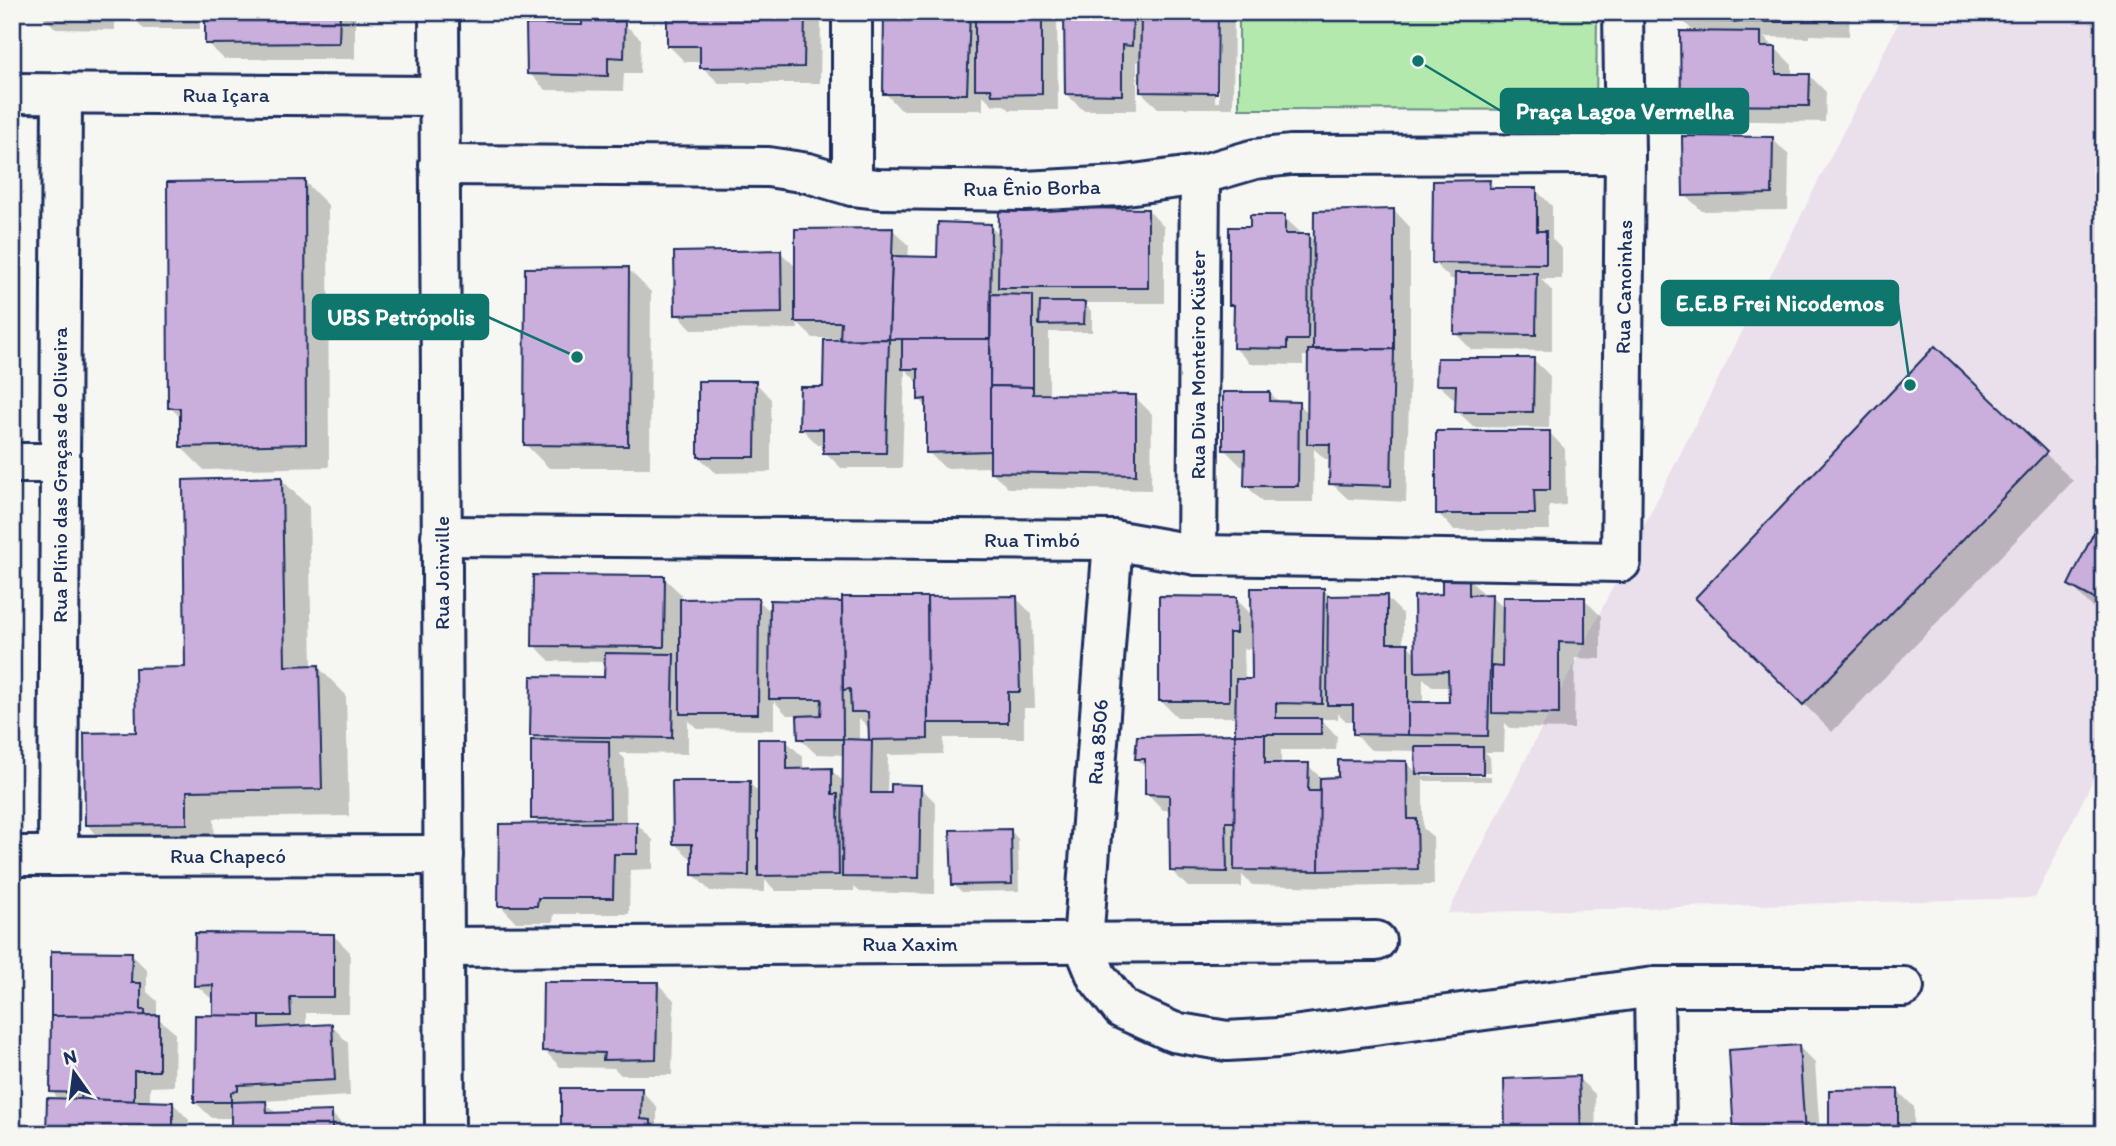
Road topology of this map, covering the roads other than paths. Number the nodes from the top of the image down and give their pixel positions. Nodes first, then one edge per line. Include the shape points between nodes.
1 (439, 12) edge
2 (852, 12) edge
3 (1623, 12) edge
4 (12, 93) edge
5 (62, 93) junction
6 (439, 96) junction
7 (1625, 154) junction
8 (439, 165) junction
9 (1200, 175) junction
10 (852, 186) junction
11 (12, 463) edge
12 (60, 463) junction
13 (442, 536) junction
14 (1113, 541) junction
15 (1197, 555) junction
16 (1621, 562) joint
17 (444, 855) junction
18 (12, 856) edge
19 (58, 856) junction
20 (1376, 941) dead end
21 (1083, 943) junction
22 (444, 947) junction
23 (1654, 987) junction
24 (1904, 987) dead end
25 (445, 1134) edge
26 (1656, 1134) edge

1 - 6 street, Rua Joinville
2 - 10 street
3 - 7 street, Rua Canoinhas
4 - 5 street, Rua Içara
5 - 6 street, Rua Içara
5 - 12 street, Rua Plínio das Graças de Oliveira
6 - 8 street, Rua Joinville
7 - 9 street, Rua Ênio Borba via 1290,155 1255,159
7 - 16 street, Rua Canoinhas
8 - 10 street, Rua Ênio Borba via 768,167
8 - 13 street, Rua Joinville
9 - 10 street, Rua Ênio Borba via 1119,186 1025,191
9 - 15 street, Rua Diva Monteiro Küster
11 - 12 street
12 - 19 street, Rua Plínio das Graças de Oliveira
13 - 14 street, Rua Timbó
13 - 17 street, Rua Joinville
14 - 15 street, Rua Timbó
14 - 21 street, Rua 8506
15 - 16 street, Rua Timbó
17 - 19 street, Rua Chapecó
17 - 22 street, Rua Joinville
18 - 19 street, Rua Chapecó
20 - 21 street, Rua Xaxim
21 - 22 street, Rua Xaxim
21 - 23 street via 1097,977 1122,1009 1173,1032 1227,1041
22 - 25 street, Rua Joinville
23 - 24 street
23 - 26 street

